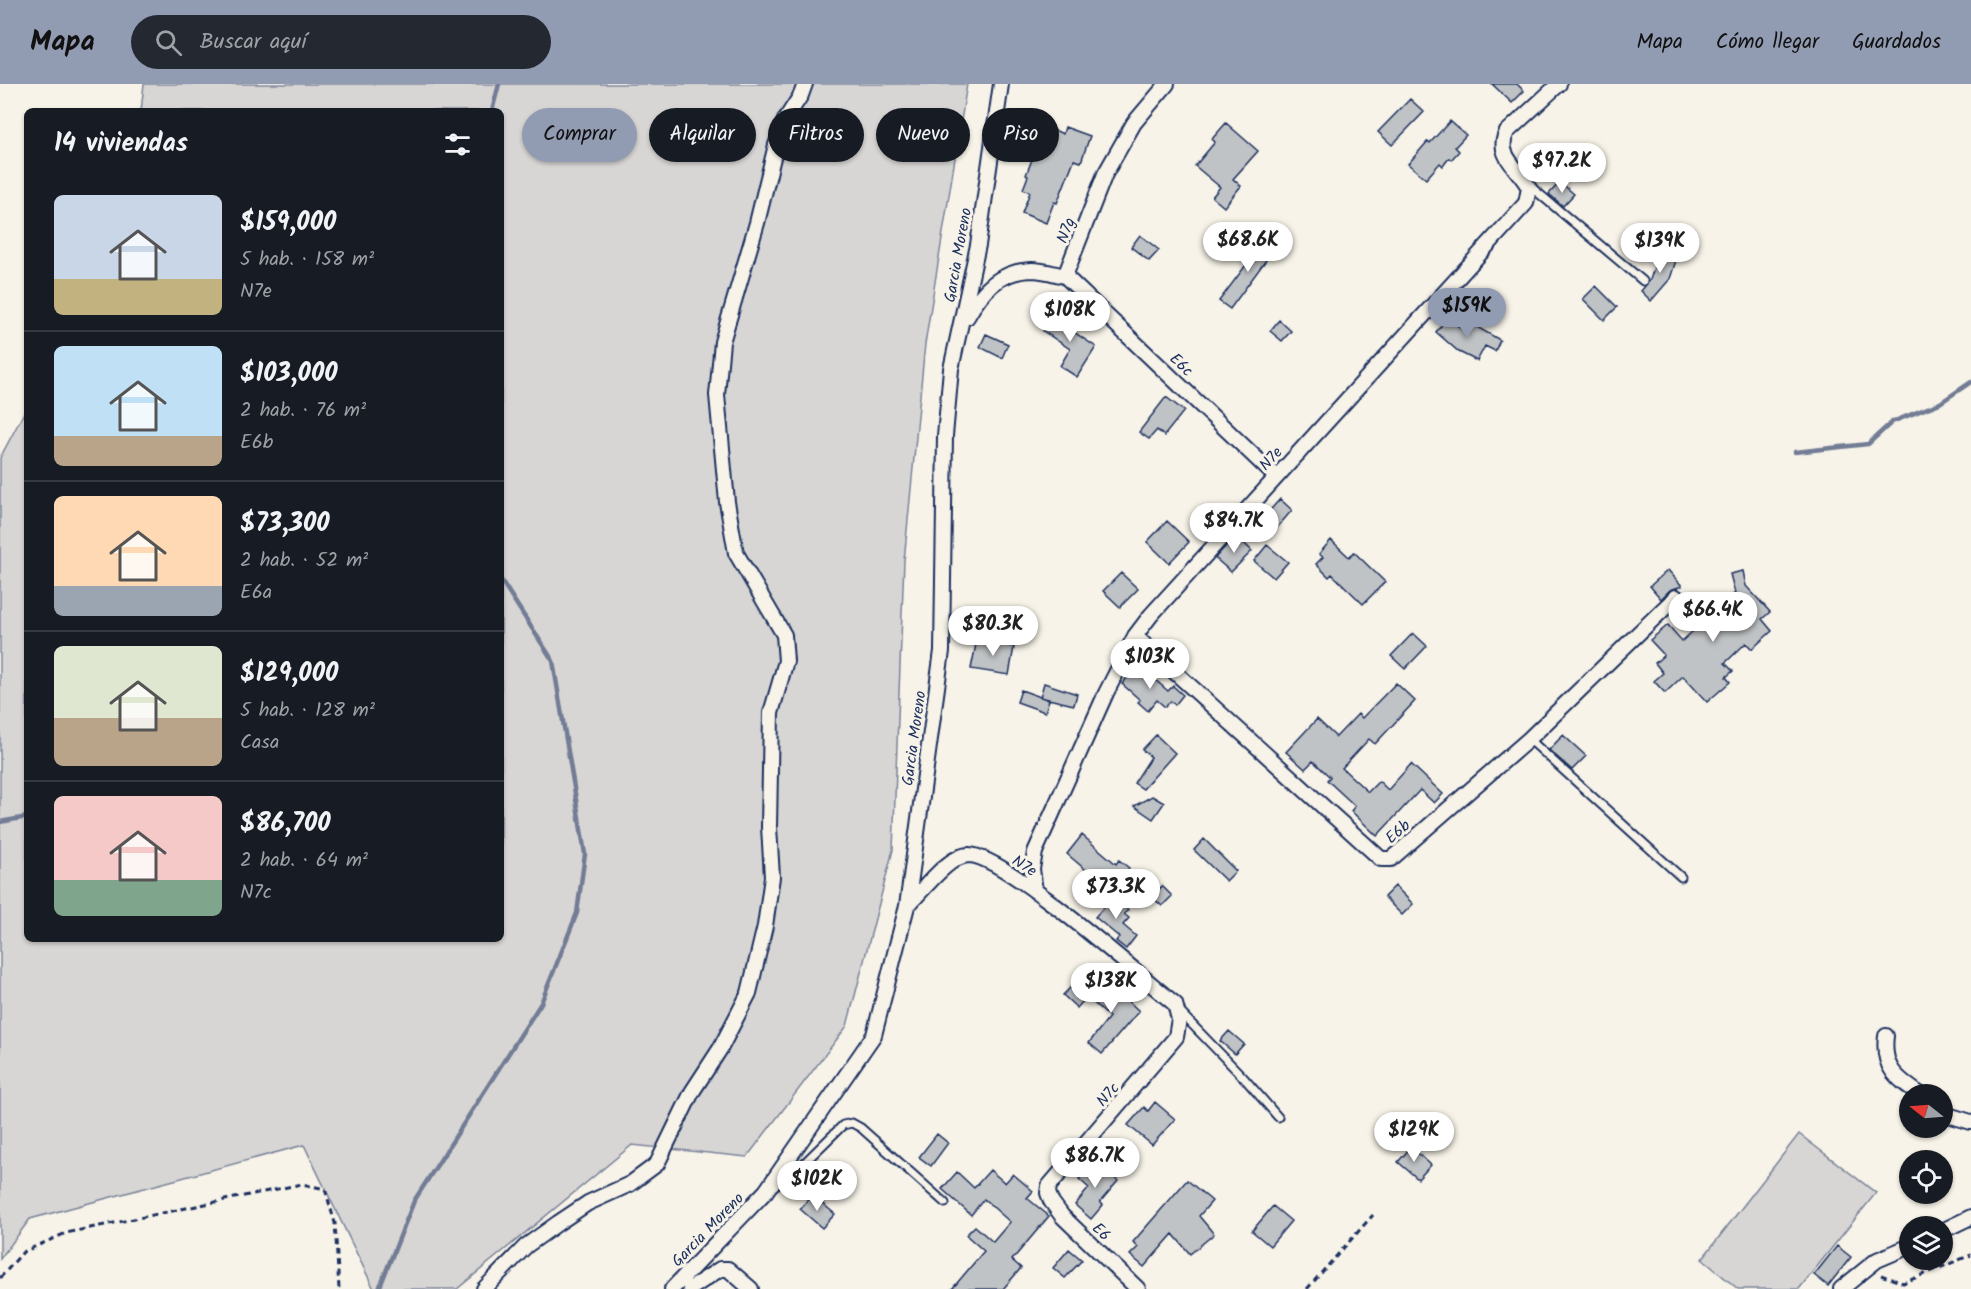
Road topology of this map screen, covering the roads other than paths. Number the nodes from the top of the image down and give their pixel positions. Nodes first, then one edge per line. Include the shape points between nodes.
1 (805, 84) edge
2 (1000, 84) edge
3 (1167, 84) edge
4 (1559, 84) edge
5 (1527, 183) junction
6 (1065, 276) junction
7 (1643, 281) dead end
8 (960, 330) junction
9 (1275, 476) junction
10 (1676, 597) dead end
11 (1135, 636) junction
12 (1529, 739) junction
13 (1681, 877) dead end
14 (1035, 891) junction
15 (907, 906) junction
16 (1178, 1011) junction
17 (1886, 1036) dead end
18 (1904, 1084) edge
19 (1278, 1117) dead end
20 (1953, 1117) edge
21 (1971, 1122) edge
22 (766, 1191) junction
23 (1048, 1193) joint
24 (945, 1203) dead end
25 (1971, 1217) edge
26 (1953, 1226) edge
27 (1899, 1251) edge
28 (484, 1289) edge
29 (672, 1289) edge
30 (690, 1289) edge
31 (751, 1289) edge
32 (1138, 1289) edge
33 (1841, 1289) edge

1 - 28 street via 776,145 722,342 717,395 736,553 784,635 786,661 771,713 772,877 765,926 748,993 657,1164 630,1184 588,1203 526,1246
2 - 8 street, Garcia Moreno via 978,245
3 - 6 street, N7g via 1134,123 1105,174
4 - 5 street via 1504,137 1506,156
5 - 7 lane
5 - 9 street, N7e via 1526,203
6 - 8 street via 1032,270 1003,276 975,302
6 - 9 street, E6c
8 - 15 street, Garcia Moreno via 951,369 945,436 942,651
9 - 11 street, N7e
10 - 12 street, E6b
11 - 12 street, E6b via 1381,859 1391,859
11 - 14 street, N7e via 1035,852
12 - 13 lane
14 - 15 street, N7e via 985,859 968,855 954,859
14 - 16 street via 1175,1004
15 - 22 street, Garcia Moreno via 874,1035
16 - 19 lane
16 - 23 street, N7c via 1179,1028 1168,1049 1049,1186
17 - 18 street via 1885,1060
20 - 21 street
22 - 24 lane via 798,1169 843,1125 852,1123
22 - 29 street, Garcia Moreno
23 - 32 street, E6 via 1062,1216
25 - 26 street
27 - 33 street via 1877,1260
30 - 31 street via 720,1269 728,1269

